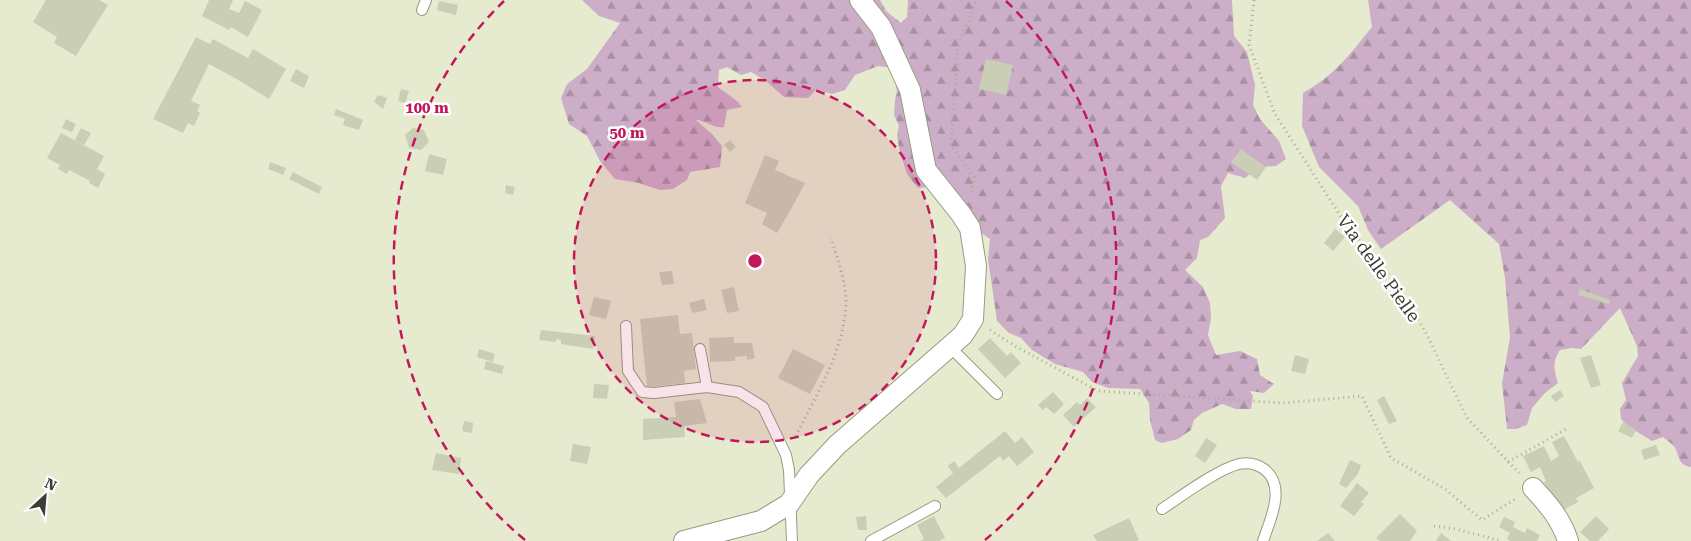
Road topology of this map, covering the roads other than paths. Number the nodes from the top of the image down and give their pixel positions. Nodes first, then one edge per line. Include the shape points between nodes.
1 (426, 0) edge
2 (860, 0) edge
3 (422, 10) dead end
4 (626, 326) dead end
5 (950, 347) junction
6 (700, 350) dead end
7 (707, 387) junction
8 (997, 394) dead end
9 (1533, 488) road end
10 (789, 504) junction
11 (936, 506) dead end
12 (1162, 509) dead end
13 (684, 541) edge
14 (792, 541) edge
15 (871, 541) edge
16 (1263, 541) edge
17 (1568, 541) edge

1 - 3 lane
2 - 5 street via 882,27 910,90 926,170 970,228 976,266 973,319
4 - 7 lane via 628,371 642,392
5 - 8 lane
5 - 10 street via 837,446 809,475
6 - 7 lane
7 - 10 lane via 739,392 763,407 786,455
9 - 17 street via 1552,508 1564,527
10 - 13 street via 761,521
10 - 14 lane
11 - 15 lane
12 - 16 lane via 1217,474 1239,464 1257,464 1270,474 1276,487 1274,506

